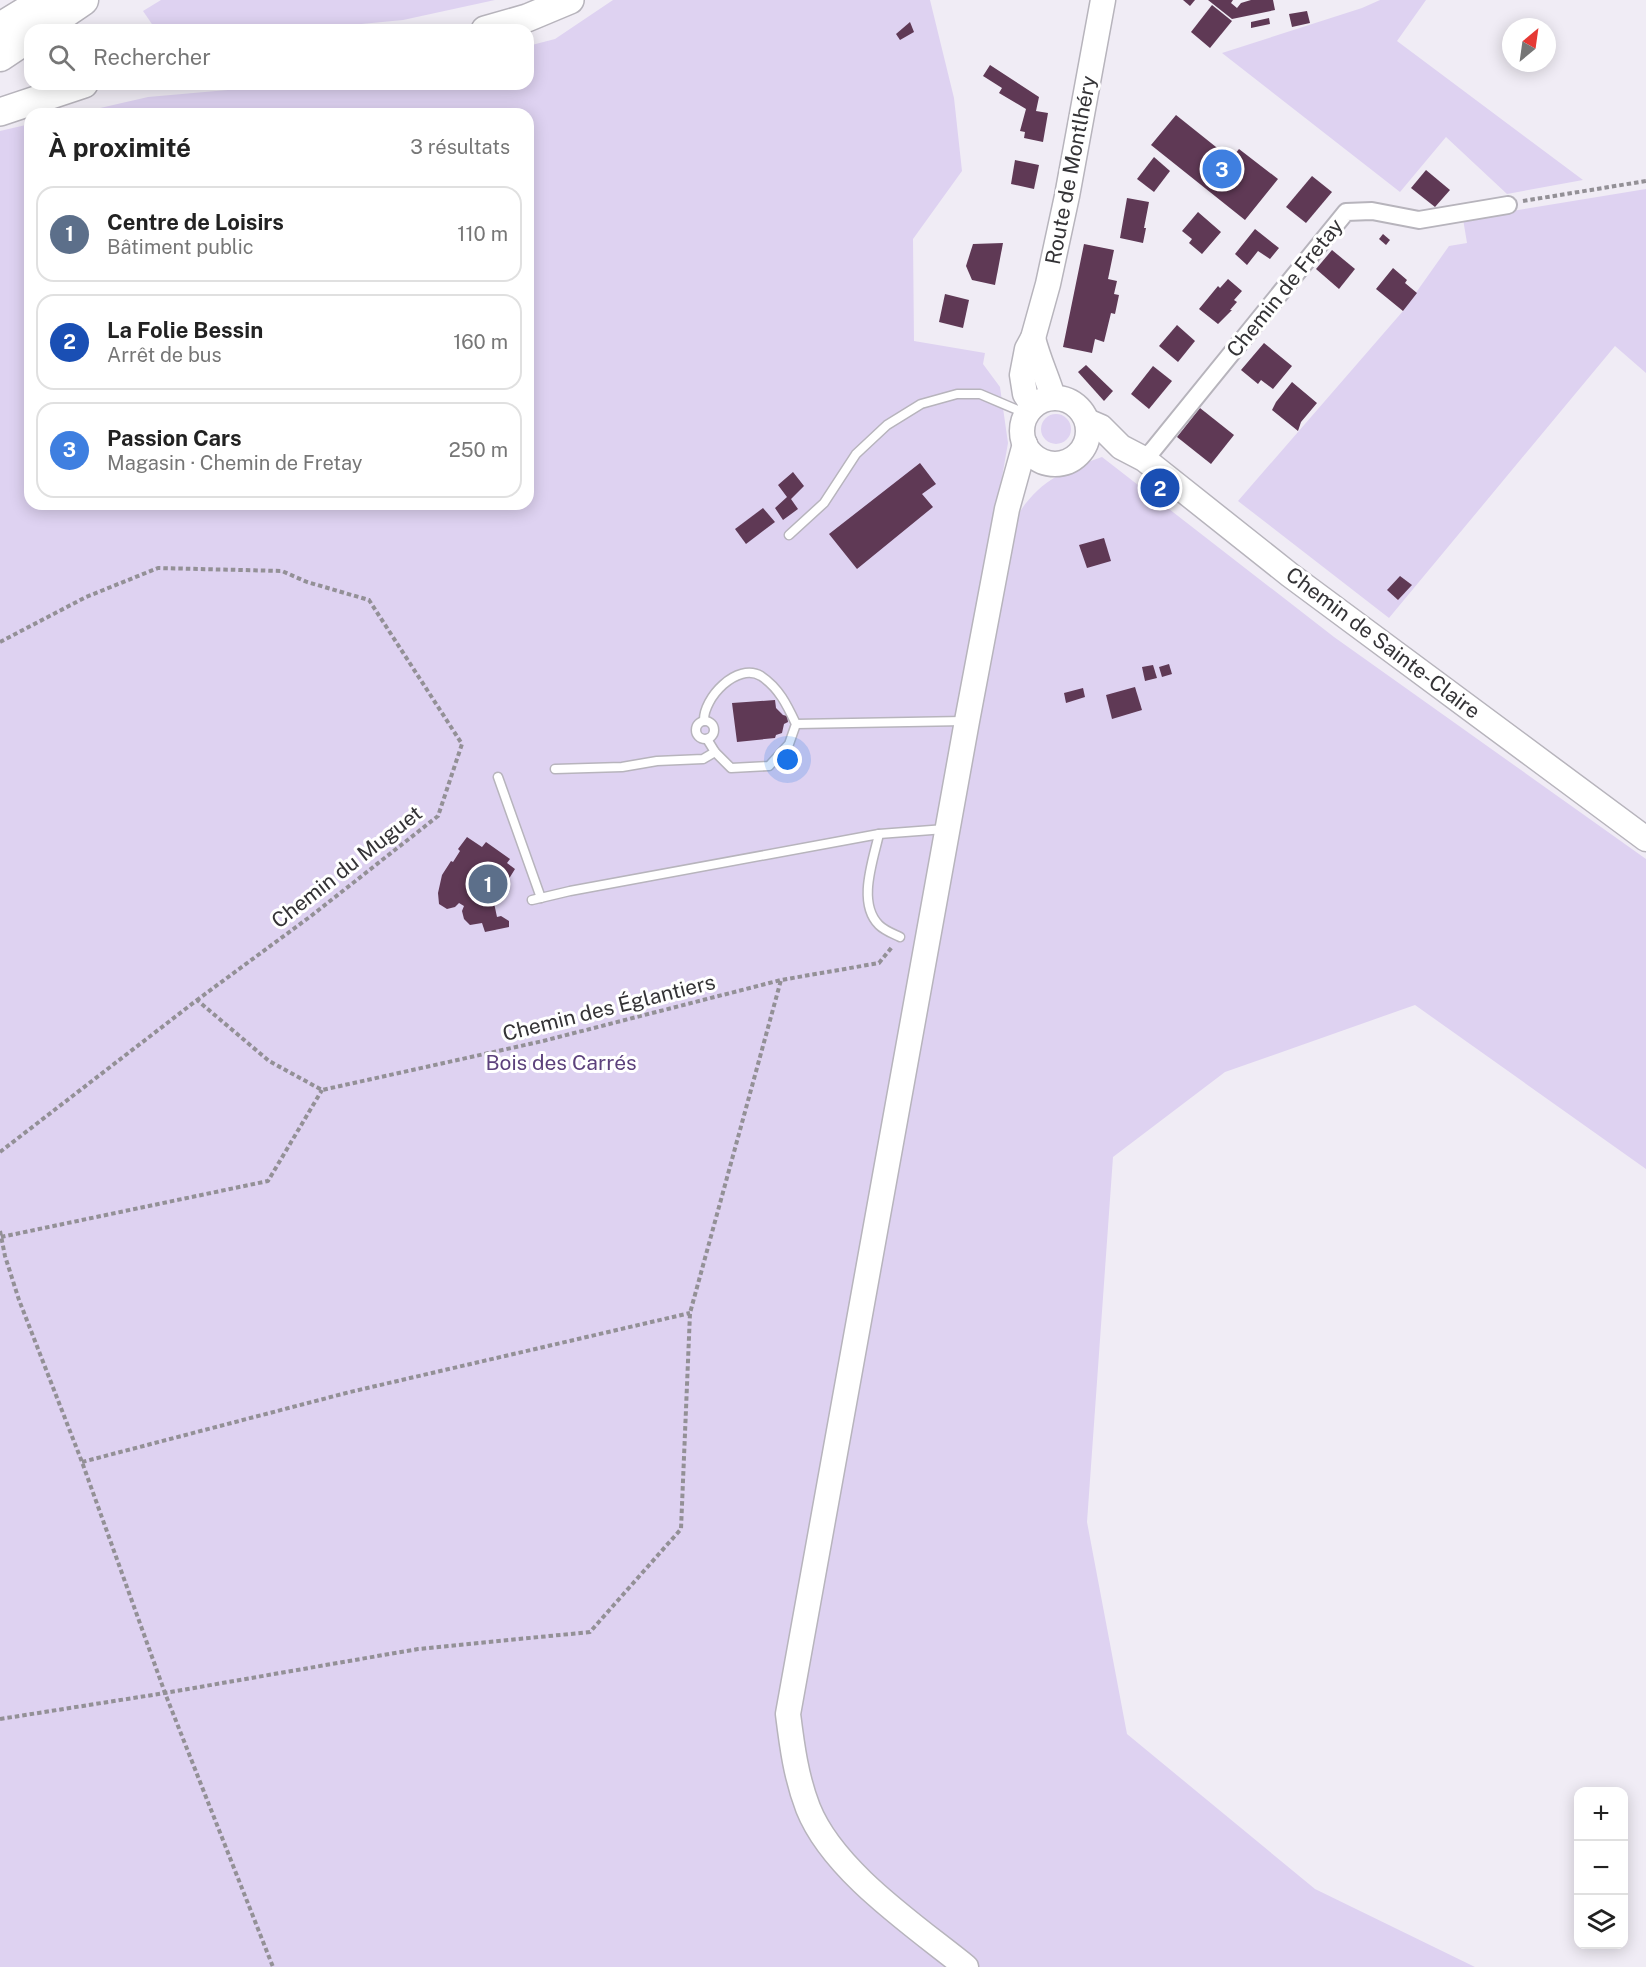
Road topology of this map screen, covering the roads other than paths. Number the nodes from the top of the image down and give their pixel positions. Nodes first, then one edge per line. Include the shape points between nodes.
1 (46, 0) edge
2 (83, 0) edge
3 (570, 0) edge
4 (1103, 0) edge
5 (48, 24) edge
6 (506, 24) edge
7 (0, 28) edge
8 (24, 40) edge
9 (0, 56) edge
10 (66, 90) edge
11 (0, 112) edge
12 (1508, 205) road end
13 (1037, 406) junction
14 (1087, 421) junction
15 (1025, 444) junction
16 (1121, 447) junction
17 (1078, 455) junction
18 (1144, 459) junction
19 (1056, 464) junction
20 (1007, 509) junction
21 (789, 535) dead end
22 (967, 721) junction
23 (796, 724) junction
24 (715, 752) junction
25 (555, 769) dead end
26 (498, 777) dead end
27 (949, 829) junction
28 (879, 834) junction
29 (1646, 839) edge
30 (900, 937) road end
31 (966, 1967) edge

1 - 7 highway
2 - 5 highway
3 - 6 highway
4 - 13 main road, Route de Montlhéry via 1048,284 1022,375 1025,394
8 - 9 highway
10 - 11 highway
12 - 18 street, Chemin de Fretay via 1419,220 1372,211 1346,212
13 - 14 main road via 1063,398 1077,405
13 - 15 main road via 1023,424
13 - 21 lane via 957,393 921,405 888,425 856,454 824,503
14 - 16 main road, Chemin de Sainte-Claire via 1101,427
14 - 17 main road via 1088,439
15 - 19 main road via 1038,459
15 - 20 main road
16 - 17 main road
16 - 18 main road, Chemin de Sainte-Claire
17 - 19 main road
18 - 29 main road, Chemin de Sainte-Claire via 1290,575
19 - 20 main road via 1039,473
20 - 22 main road
22 - 23 lane
22 - 27 main road
23 - 24 lane via 789,744 769,766 731,768
23 - 24 lane via 783,696 760,675 746,672 722,684 704,721 697,726 700,738 707,739
24 - 25 lane via 703,759
26 - 28 lane via 537,899
27 - 28 lane
27 - 31 main road via 788,1714 793,1761 808,1809 822,1834 846,1864 886,1902
28 - 30 lane via 868,901 881,928

